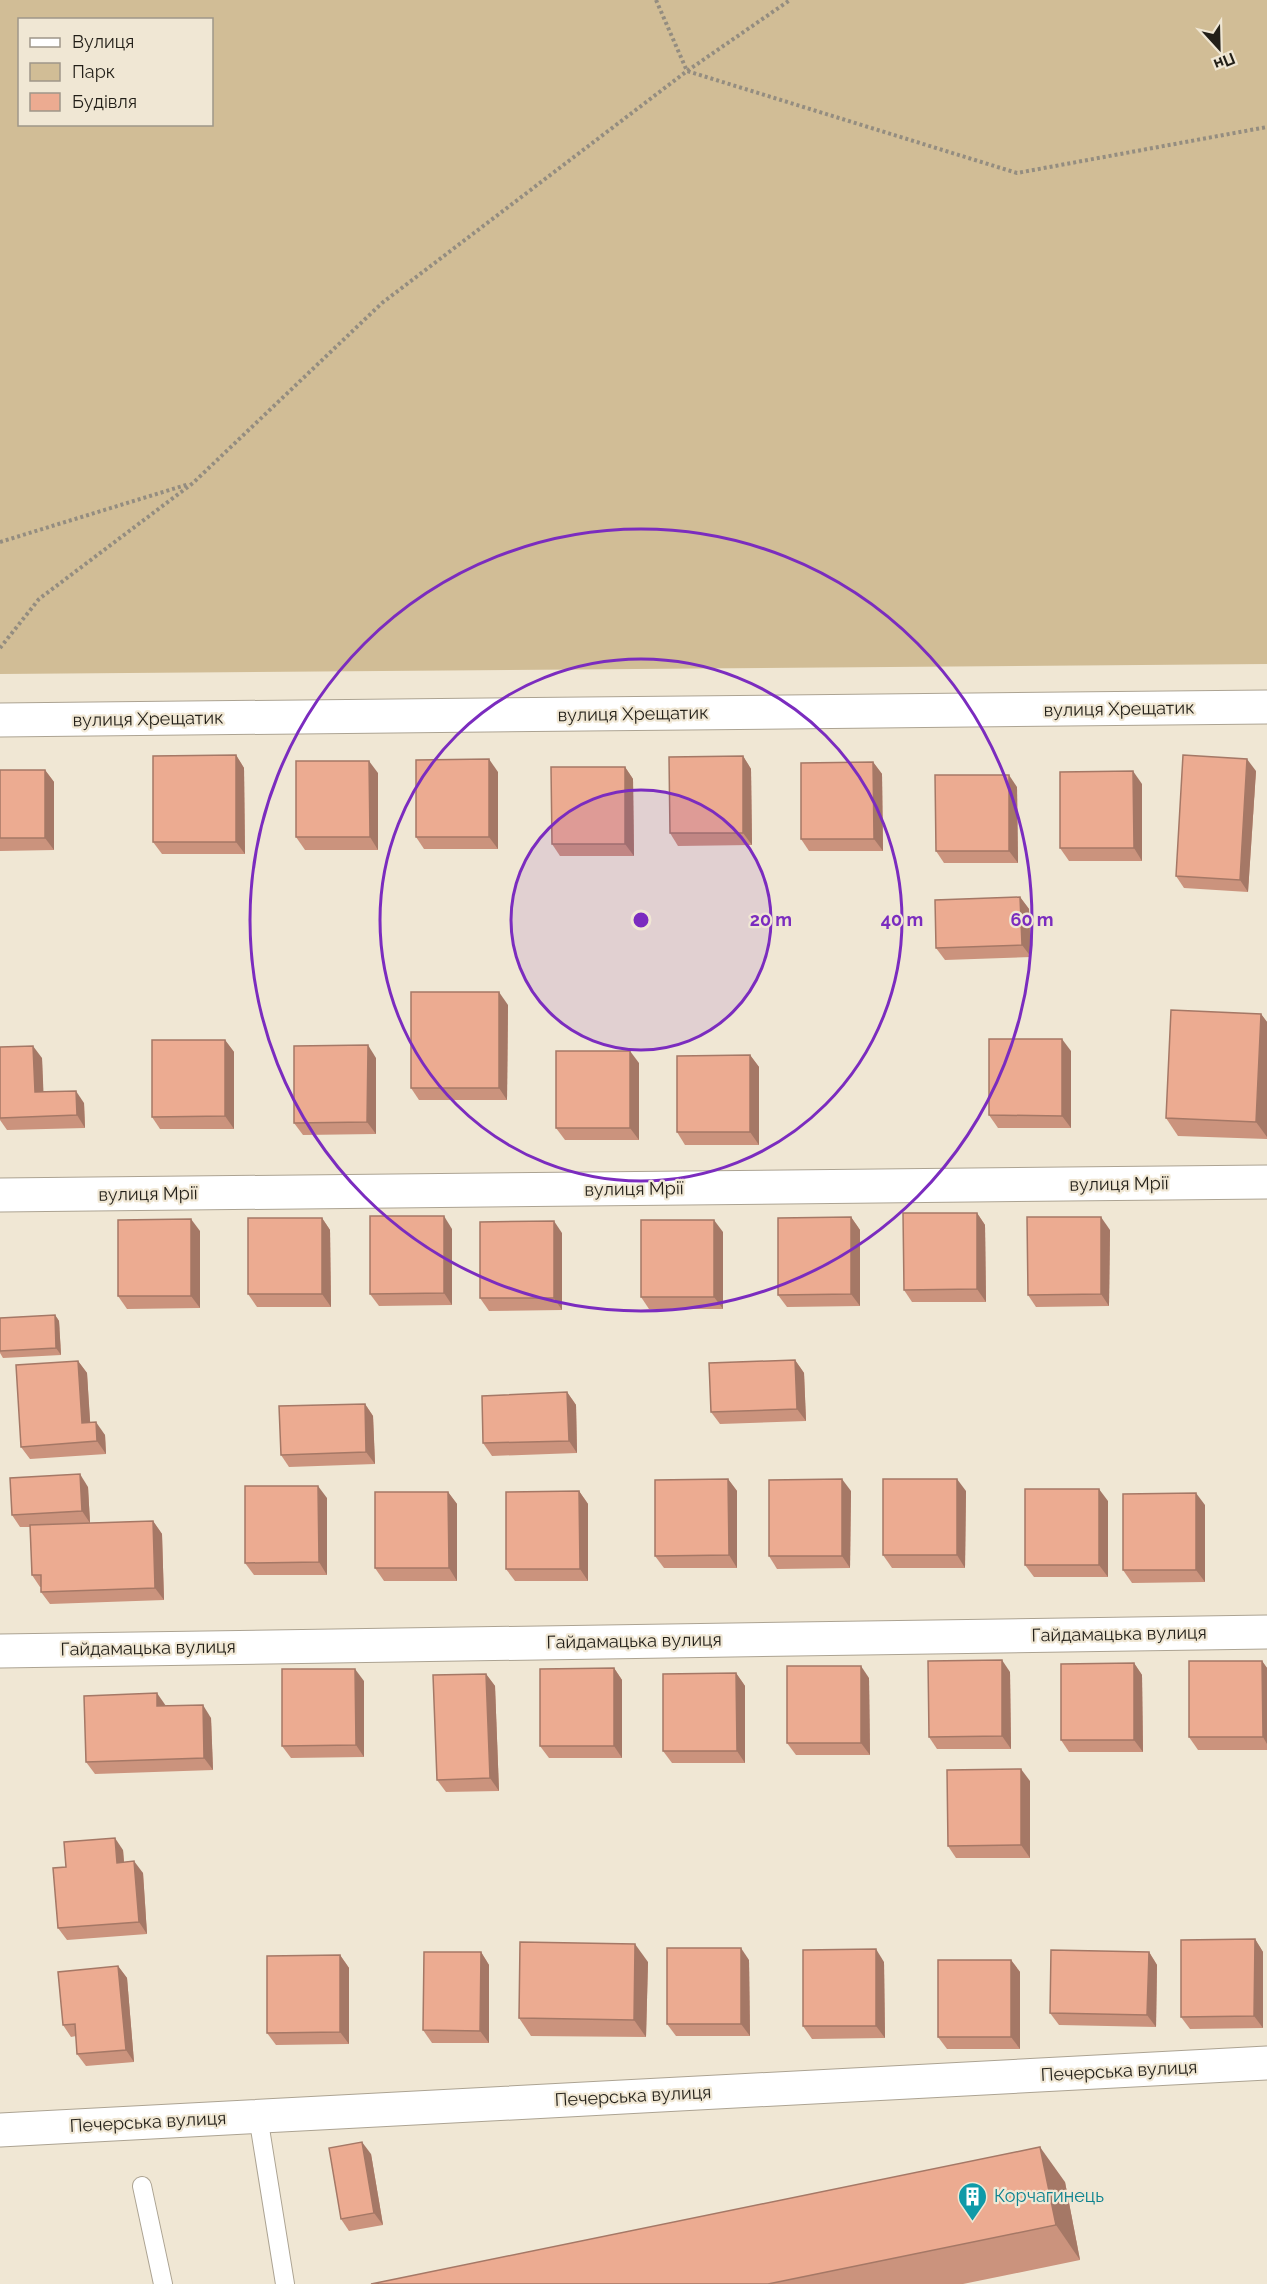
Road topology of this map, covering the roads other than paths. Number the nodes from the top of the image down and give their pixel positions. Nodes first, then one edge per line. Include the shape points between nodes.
1 (1267, 707) edge
2 (0, 720) edge
3 (1267, 1182) edge
4 (0, 1195) edge
5 (1267, 1632) edge
6 (0, 1650) edge
7 (1267, 2063) edge
8 (258, 2116) junction
9 (0, 2130) edge
10 (142, 2186) dead end
11 (162, 2284) edge
12 (285, 2284) edge

1 - 2 street, вулиця Хрещатик
3 - 4 street, вулиця Мрії
5 - 6 street, Гайдамацька вулиця
7 - 8 street, Печерська вулиця
8 - 9 street, Печерська вулиця
8 - 12 lane
10 - 11 lane

